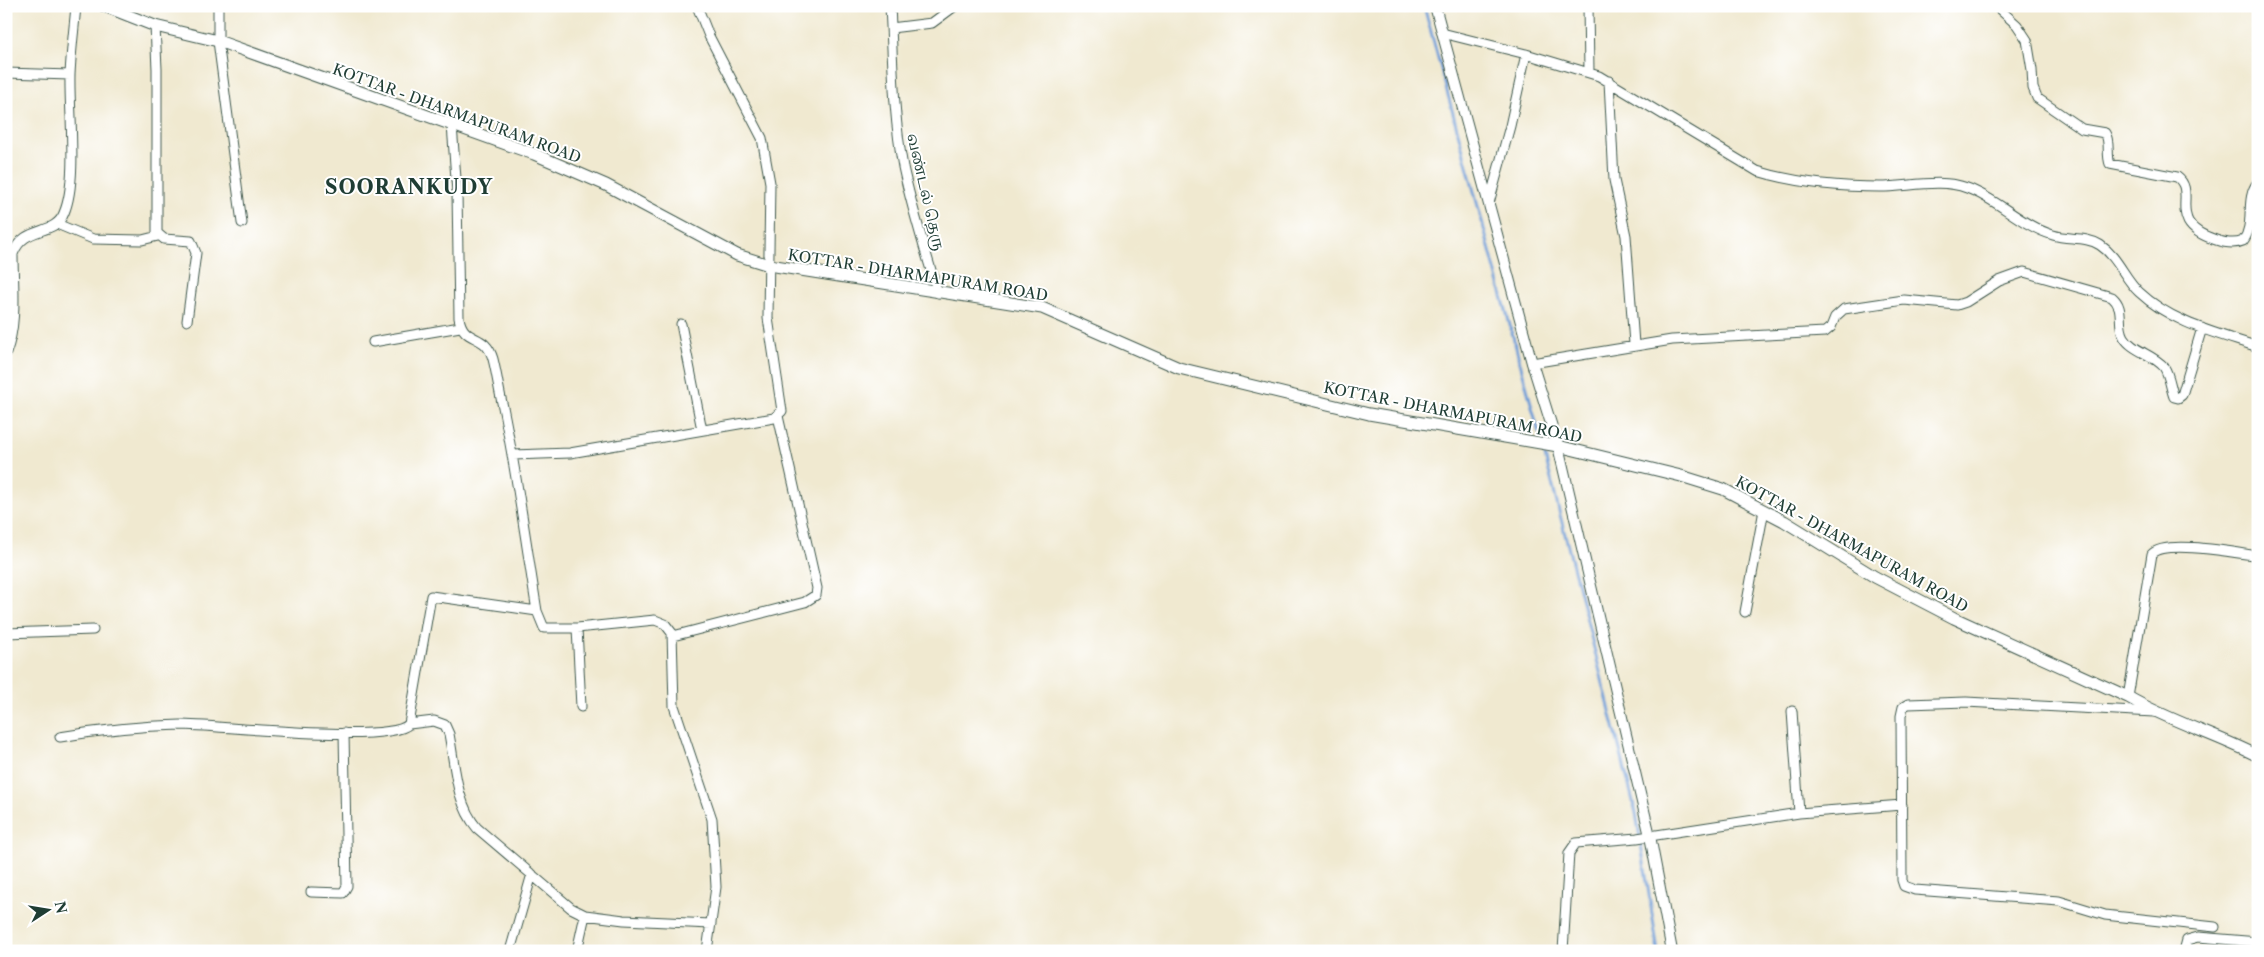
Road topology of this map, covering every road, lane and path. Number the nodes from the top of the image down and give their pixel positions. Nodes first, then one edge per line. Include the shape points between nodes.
1 (76, 6) edge
2 (104, 6) edge
3 (218, 6) edge
4 (697, 6) edge
5 (890, 6) edge
6 (955, 6) edge
7 (1435, 6) edge
8 (1588, 6) edge
9 (1996, 6) edge
10 (155, 26) junction
11 (891, 28) junction
12 (1442, 33) junction
13 (218, 41) junction
14 (1526, 54) junction
15 (1590, 72) junction
16 (6, 73) edge
17 (70, 75) junction
18 (1609, 81) junction
19 (452, 125) junction
20 (2258, 182) edge
21 (1489, 203) junction
22 (242, 223) dead end
23 (57, 224) junction
24 (158, 236) junction
25 (6, 243) edge
26 (16, 245) junction
27 (769, 265) junction
28 (938, 292) junction
29 (187, 321) dead end
30 (681, 324) dead end
31 (460, 326) junction
32 (2202, 328) junction
33 (373, 342) dead end
34 (1634, 344) junction
35 (2258, 347) edge
36 (6, 352) edge
37 (1532, 363) junction
38 (778, 416) junction
39 (702, 430) junction
40 (1558, 446) junction
41 (514, 455) junction
42 (1764, 510) junction
43 (2258, 556) edge
44 (536, 611) junction
45 (1745, 612) dead end
46 (577, 628) junction
47 (93, 630) dead end
48 (6, 633) edge
49 (673, 636) junction
50 (2128, 697) junction
51 (581, 707) dead end
52 (1792, 711) dead end
53 (2154, 712) junction
54 (409, 724) junction
55 (344, 733) junction
56 (60, 737) dead end
57 (2258, 756) edge
58 (1902, 805) junction
59 (1799, 813) junction
60 (1644, 837) junction
61 (532, 874) junction
62 (311, 892) dead end
63 (586, 915) junction
64 (711, 924) junction
65 (2215, 927) dead end
66 (2258, 942) edge
67 (510, 951) edge
68 (577, 951) edge
69 (707, 951) edge
70 (1563, 951) edge
71 (1672, 951) edge
72 (2184, 951) edge

1 - 17 street
2 - 10 main road, KOTTAR - DHARMAPURAM ROAD
3 - 13 street
4 - 27 street via 762,138 770,184
5 - 11 street, வண்டல் தெரு
6 - 11 street via 932,23
7 - 12 street
8 - 15 street
9 - 20 street via 2017,25 2027,40 2037,98 2082,129 2105,133 2109,140 2110,164 2181,180 2189,224 2200,235 2235,244 2243,241 2252,192
10 - 13 main road, KOTTAR - DHARMAPURAM ROAD
10 - 24 street
11 - 28 street, வண்டல் தெரு via 896,118 903,166
12 - 14 street
12 - 21 street
13 - 19 main road, KOTTAR - DHARMAPURAM ROAD
13 - 22 street
14 - 15 street
14 - 21 street
15 - 18 street
16 - 17 street
17 - 23 street via 71,179 64,214
18 - 32 street via 1722,152 1757,171 1782,179 1880,187 1939,184 1964,186 1980,192 2036,230 2098,244 2110,252 2137,290 2157,308 2173,318
18 - 34 street via 1614,180 1626,236
19 - 27 main road, KOTTAR - DHARMAPURAM ROAD via 534,154 606,185 737,255
19 - 31 street
21 - 37 street
23 - 24 street via 93,239 142,240
23 - 26 street via 21,239
24 - 29 street via 191,241 194,245 196,253
25 - 26 street
26 - 36 street via 13,254 12,326
27 - 28 main road, KOTTAR - DHARMAPURAM ROAD
27 - 38 street via 768,318 782,407
28 - 40 main road, KOTTAR - DHARMAPURAM ROAD via 1042,308 1179,368 1369,414
30 - 39 street
31 - 33 street
31 - 41 street via 465,334 484,342 489,349
32 - 34 street via 2182,395 2178,398 2174,397 2165,368 2124,337 2121,311 2112,297 2024,272 1999,281 1957,305 1904,300 1844,309 1834,317 1831,327 1825,332
32 - 35 street
34 - 37 street
37 - 40 street
38 - 39 street
38 - 49 street via 816,595 805,602
39 - 41 street via 570,453
40 - 42 main road, KOTTAR - DHARMAPURAM ROAD via 1723,489
40 - 60 street
41 - 44 street
42 - 45 street
42 - 50 main road, KOTTAR - DHARMAPURAM ROAD via 1875,577 1954,618
43 - 50 street via 2177,547 2156,550 2152,554
44 - 46 street via 544,628
44 - 54 street via 431,596
46 - 49 street via 655,620 665,624
46 - 51 street
47 - 48 street
49 - 64 street via 674,706 712,819 716,887
50 - 53 main road, KOTTAR - DHARMAPURAM ROAD
52 - 59 street
53 - 57 main road, KOTTAR - DHARMAPURAM ROAD
53 - 58 street via 1966,702 1908,704 1901,716
54 - 55 street via 394,732
54 - 61 street via 434,721 444,725 449,734 466,814 477,828
55 - 56 street via 182,725 97,730
55 - 62 street via 347,886 343,893
58 - 59 street
58 - 65 street via 1902,880 1908,888 2059,901 2105,915
59 - 60 street
60 - 70 street via 1579,842 1570,848
60 - 71 street
61 - 63 street via 571,908
61 - 67 street
63 - 64 street
63 - 68 street
64 - 69 street
66 - 72 street via 2198,937 2187,940

